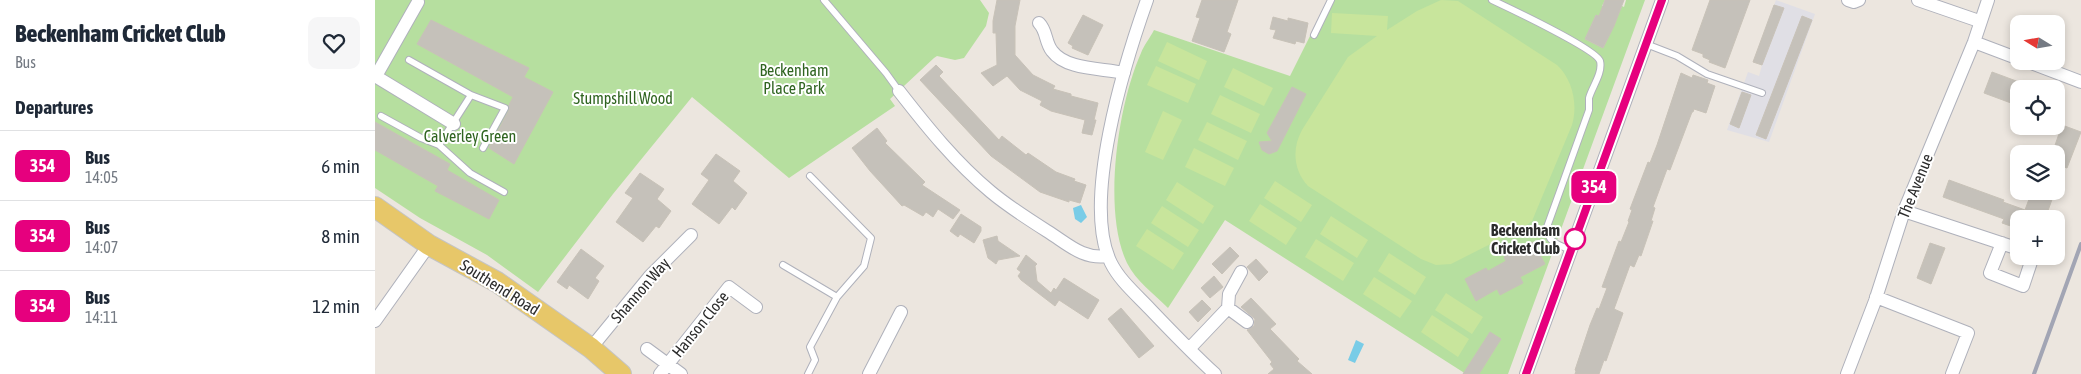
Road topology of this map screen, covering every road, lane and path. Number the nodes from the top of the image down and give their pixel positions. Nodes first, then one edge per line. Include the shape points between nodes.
1 (824, 0) edge
2 (1147, 0) edge
3 (1331, 0) edge
4 (1492, 0) edge
5 (1662, 0) edge
6 (1848, 0) edge
7 (1859, 0) edge
8 (1918, 0) edge
9 (1988, 0) edge
10 (418, 2) dead end
11 (1979, 21) junction
12 (1039, 24) dead end
13 (1314, 35) dead end
14 (1974, 42) junction
15 (1646, 44) junction
16 (2010, 56) edge
17 (409, 60) dead end
18 (2050, 70) edge
19 (1124, 73) junction
20 (375, 76) edge
21 (2081, 82) edge
22 (899, 91) joint
23 (1762, 93) dead end
24 (471, 95) junction
25 (381, 116) dead end
26 (454, 124) junction
27 (439, 145) junction
28 (483, 148) dead end
29 (810, 176) dead end
30 (504, 192) dead end
31 (375, 207) edge
32 (1904, 211) junction
33 (691, 235) dead end
34 (2002, 243) junction
35 (429, 245) junction
36 (2010, 246) edge
37 (1571, 250) junction
38 (1108, 256) junction
39 (783, 265) dead end
40 (2030, 265) edge
41 (1241, 272) dead end
42 (1876, 296) junction
43 (837, 297) junction
44 (380, 301) edge
45 (756, 307) dead end
46 (1228, 308) junction
47 (901, 312) dead end
48 (375, 321) edge
49 (1247, 322) dead end
50 (591, 348) junction
51 (1189, 348) junction
52 (647, 349) dead end
53 (669, 364) junction
54 (621, 374) edge
55 (660, 374) edge
56 (681, 374) edge
57 (808, 374) edge
58 (869, 374) edge
59 (1215, 374) edge
60 (1526, 374) edge
61 (1847, 374) edge
62 (1952, 374) edge

1 - 22 lane
2 - 19 street
3 - 13 lane
4 - 37 lane via 1592,52 1600,60 1601,67 1589,98 1589,110 1547,227 1551,241
5 - 15 street
6 - 7 street
8 - 11 street
9 - 11 street, The Avenue
10 - 20 street
11 - 14 street, The Avenue
12 - 19 street via 1044,28 1051,50 1065,63
14 - 16 street
14 - 32 street, The Avenue
15 - 23 lane via 1677,56 1707,74
15 - 37 street
17 - 24 lane
18 - 21 street
19 - 38 street via 1102,181 1102,214
20 - 26 street
22 - 38 street via 955,158 991,192 1080,252 1090,257
24 - 26 lane
24 - 28 lane via 505,108
25 - 27 lane
26 - 27 lane
27 - 30 lane via 470,173
29 - 43 lane via 871,238 864,266
31 - 35 main road, Southend Road
32 - 34 street
32 - 42 street, The Avenue
33 - 50 street, Shannon Way via 650,276
34 - 36 street
34 - 40 street via 1990,273 2023,286
35 - 44 street
35 - 50 main road, Southend Road via 497,282
37 - 60 street
38 - 51 street via 1128,286
39 - 43 lane
41 - 46 street via 1229,294
42 - 61 street, The Avenue
42 - 62 street via 1969,333
43 - 57 lane via 810,347 815,360
44 - 48 street
45 - 53 street, Hanson Close via 729,287
46 - 49 street
46 - 51 street
47 - 58 street
50 - 54 main road, Southend Road
51 - 59 street
52 - 53 street, Hanson Close
53 - 55 street, Hanson Close
53 - 56 street, Hanson Close

